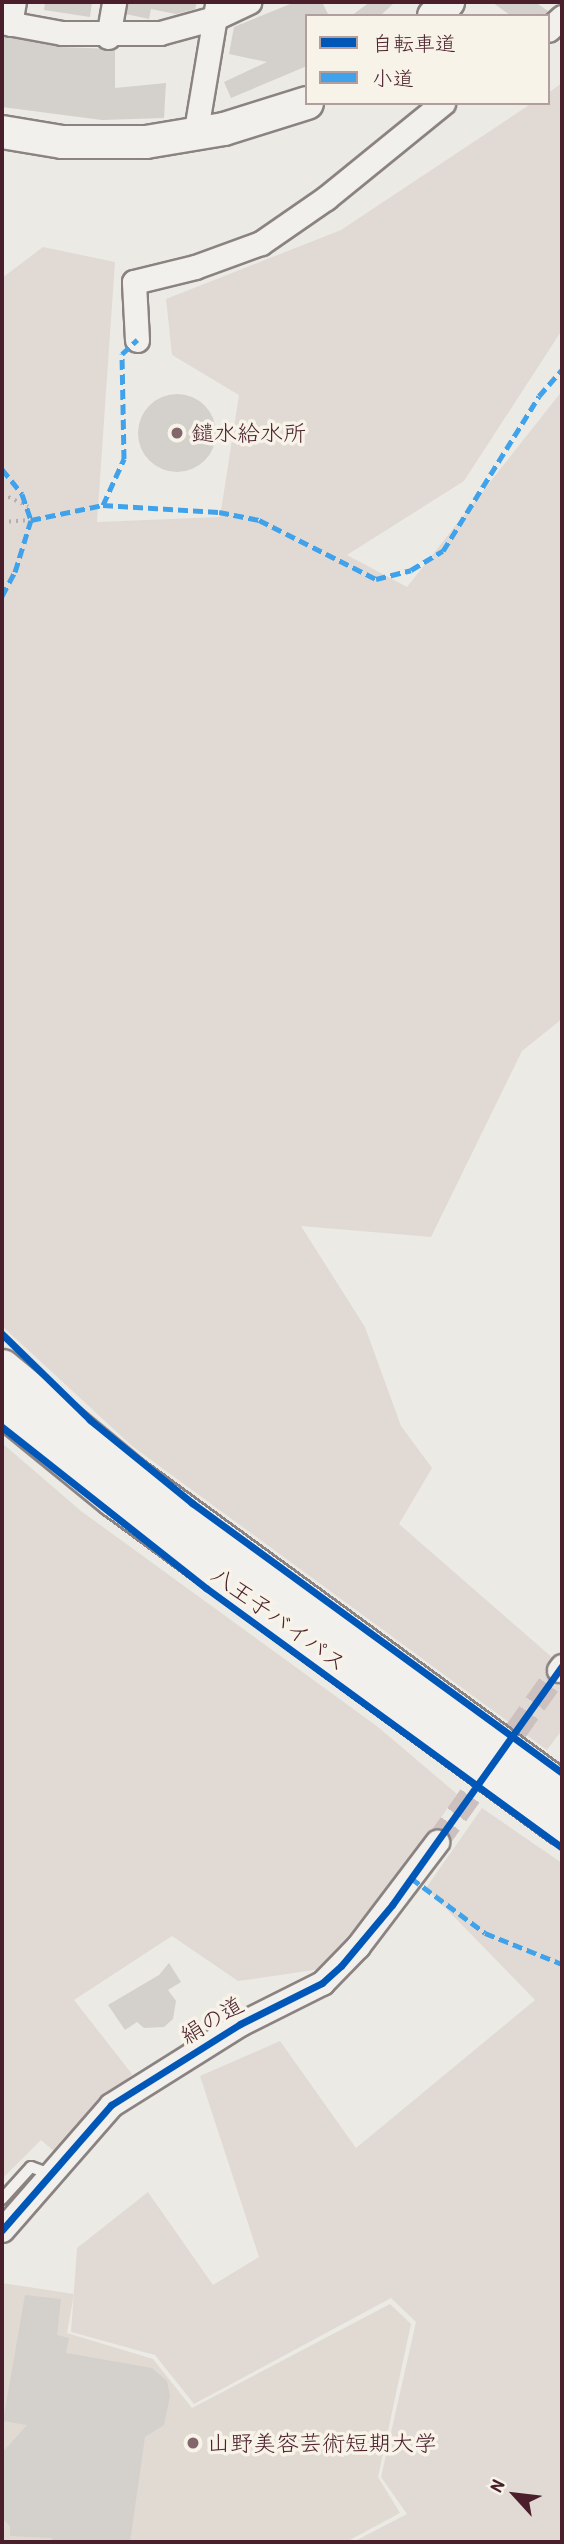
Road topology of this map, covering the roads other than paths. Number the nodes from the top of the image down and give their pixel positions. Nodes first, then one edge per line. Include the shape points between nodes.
1 (114, 2) edge
2 (249, 2) edge
3 (216, 10) edge
4 (8, 16) edge
5 (108, 37) junction
6 (305, 104) edge
7 (441, 105) edge
8 (2, 132) edge
9 (195, 136) junction
10 (137, 340) dead end
11 (2, 1369) edge
12 (2, 1406) edge
13 (562, 1791) edge
14 (562, 1826) edge
15 (437, 1842) tunnel mouth
16 (50, 2174) junction
17 (2, 2199) edge
18 (2, 2230) edge

1 - 5 street
2 - 3 street
3 - 5 street via 160,33
3 - 9 street
4 - 5 street
6 - 9 street
7 - 10 street via 326,198 261,243 195,267 134,282
8 - 9 street via 102,144
11 - 13 highway, 八王子バイパス via 131,1476
12 - 14 highway, 八王子バイパス via 115,1498
15 - 16 street, 絹の道 via 358,1946 322,1983 240,2024 124,2096
16 - 17 lane via 31,2167
16 - 18 street, 絹の道

